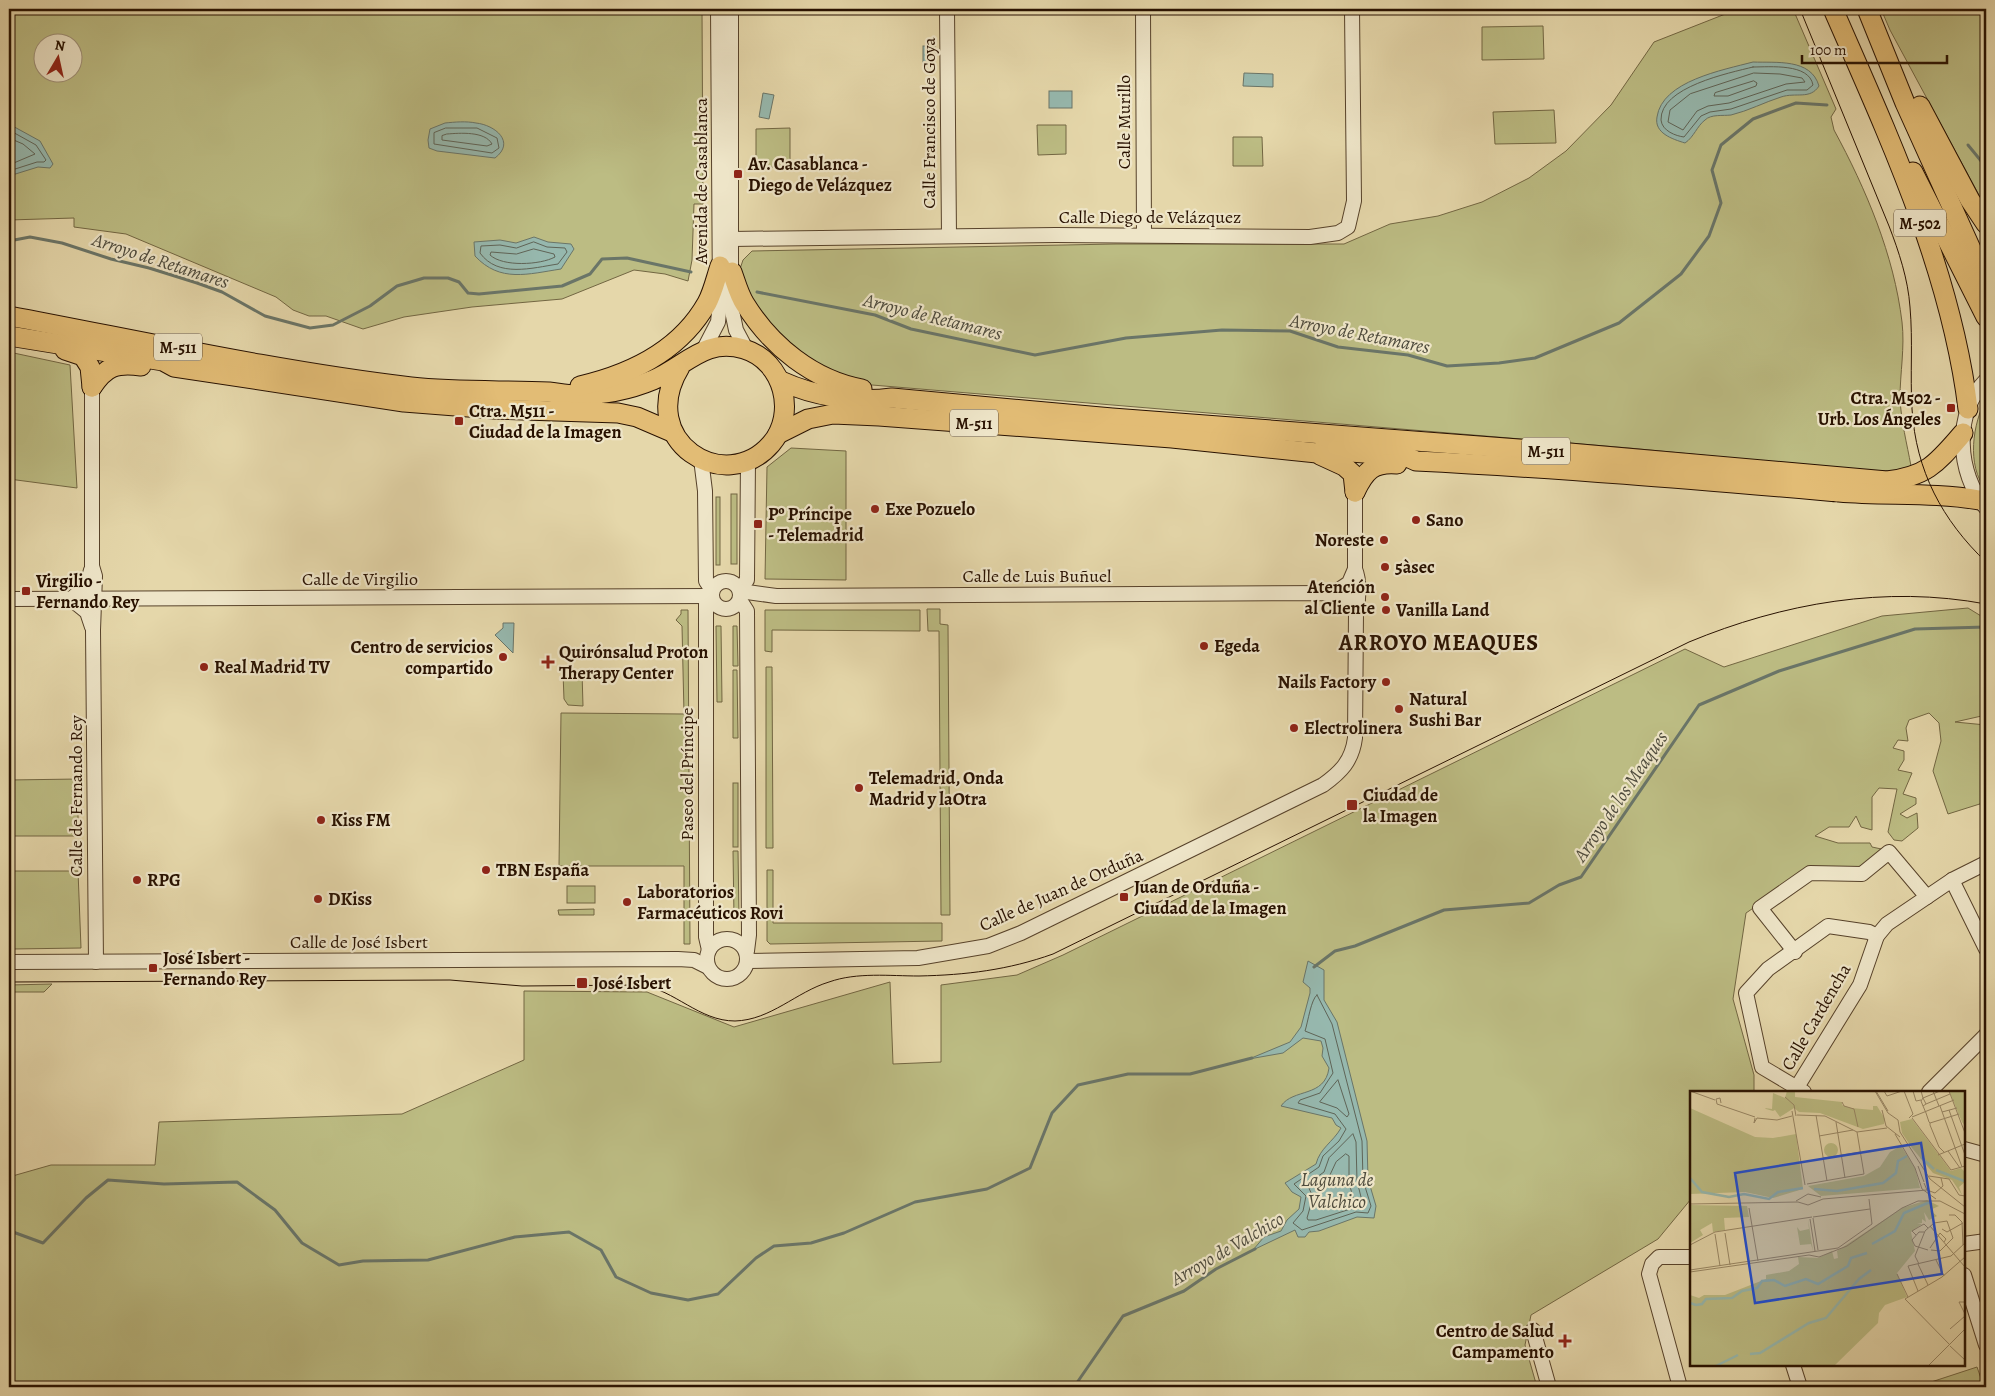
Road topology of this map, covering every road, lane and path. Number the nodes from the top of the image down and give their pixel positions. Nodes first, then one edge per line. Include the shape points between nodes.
1 (718, 9) edge
2 (731, 9) edge
3 (948, 9) edge
4 (1143, 9) edge
5 (1352, 9) edge
6 (1833, 9) edge
7 (1867, 9) edge
8 (1848, 44) junction
9 (1986, 224) edge
10 (1144, 235) junction
11 (949, 236) junction
12 (732, 239) junction
13 (726, 269) junction
14 (1986, 282) edge
15 (9, 316) edge
16 (1986, 317) edge
17 (9, 336) edge
18 (58, 345) junction
19 (746, 349) junction
20 (704, 350) junction
21 (174, 366) junction
22 (680, 367) junction
23 (1986, 380) edge
24 (781, 382) junction
25 (92, 387) junction
26 (550, 392) junction
27 (892, 398) junction
28 (1968, 409) junction
29 (672, 432) junction
30 (1963, 433) junction
31 (778, 434) junction
32 (1317, 453) junction
33 (701, 459) junction
34 (748, 460) junction
35 (1416, 461) junction
36 (1355, 492) junction
37 (1983, 504) edge
38 (92, 566) junction
39 (1355, 569) junction
40 (1334, 593) junction
41 (740, 594) junction
42 (712, 595) junction
43 (95, 598) junction
44 (9, 599) edge
45 (71, 599) junction
46 (1356, 612) junction
47 (93, 630) junction
48 (1986, 863) edge
49 (1952, 880) junction
50 (1927, 897) junction
51 (1877, 936) junction
52 (1986, 949) edge
53 (709, 950) junction
54 (1795, 952) junction
55 (747, 956) junction
56 (9, 962) edge
57 (96, 962) junction
58 (708, 967) junction
59 (1986, 1035) edge
60 (1798, 1091) edge
61 (1930, 1091) edge
62 (1965, 1149) edge
63 (1986, 1155) edge
64 (1986, 1241) edge
65 (1965, 1244) edge
66 (1690, 1257) edge
67 (1965, 1278) edge
68 (1533, 1330) dead end
69 (1986, 1345) edge
70 (1793, 1366) edge
71 (1550, 1387) edge
72 (1680, 1387) edge
73 (1800, 1387) edge

1 - 13 street, Avenida de Casablanca
2 - 12 street, Avenida de Casablanca
3 - 11 street, Calle Francisco de Goya
4 - 10 street, Calle Murillo
5 - 10 street, Calle Diego de Velázquez via 1354,201 1348,227 1338,233 1310,237
6 - 8 highway, M-502
7 - 9 highway, M-502
7 - 14 highway, M-502 via 1905,103
8 - 16 highway, M-502
8 - 28 highway, M-502 via 1916,211 1950,315 1963,368
10 - 11 street, Calle Diego de Velázquez
11 - 12 street, Calle Diego de Velázquez
12 - 13 street, Avenida de Casablanca
13 - 19 street, Avenida de Casablanca via 732,320
13 - 20 street, Avenida de Casablanca via 718,322
13 - 26 highway via 692,326 665,351 605,380
13 - 27 highway via 753,315 794,358 817,374 845,386
15 - 26 highway, M-511 via 348,378 435,389
17 - 18 highway, M-511
18 - 21 highway, M-511 via 163,361
18 - 25 highway, M-511 via 83,356 90,367
19 - 20 highway, M-511 via 725,346
19 - 24 highway, M-511 via 772,368
20 - 22 highway, M-511
21 - 25 highway, M-511 via 162,370 126,364 107,368
21 - 29 highway, M-511 via 404,402 618,413 637,417
22 - 26 highway, M-511 via 648,382 611,393 575,395
22 - 29 highway, M-511 via 666,398
23 - 28 street, M-511
24 - 27 highway, M-511 via 805,392 875,400
24 - 31 highway, M-511 via 785,399 784,417
25 - 38 street, Calle de Fernando Rey
27 - 30 highway, M-511 via 1887,481 1910,478 1931,468
28 - 30 street, M-511
29 - 33 highway, M-511 via 680,443
30 - 37 street, M-511 via 1965,468
31 - 32 highway, M-511 via 808,419 833,414 1172,438
31 - 34 highway, M-511 via 760,454
32 - 35 highway, M-511 via 1323,450 1404,456
32 - 36 highway via 1344,466 1352,474
33 - 34 highway, M-511 via 724,464
33 - 42 street via 705,491 706,582
34 - 41 street via 747,580
35 - 36 highway via 1374,465 1364,474
35 - 37 highway, M-511 via 1580,470 1859,494 1960,496
36 - 39 street
38 - 43 street, Calle de Fernando Rey
38 - 45 street, Calle de Fernando Rey via 86,585
39 - 40 street via 1349,583
39 - 46 street via 1358,575
40 - 41 street, Calle de Luis Buñuel
40 - 46 street via 1350,602
41 - 42 street via 729,581 722,581
41 - 42 street via 736,606 722,610 716,606
41 - 55 street via 747,611
42 - 43 street, Calle de Virgilio
42 - 53 street, Paseo del Príncipe via 706,604 706,937
43 - 45 street, Calle de Virgilio
43 - 47 street, Calle de Fernando Rey
44 - 45 street, Calle de Virgilio
45 - 47 street, Calle de Fernando Rey via 87,612
46 - 55 street, Calle de Juan de Orduña via 1353,753 1348,764 1323,785 1021,933 988,946 918,958
47 - 57 street, Calle de Fernando Rey
48 - 49 street, Calle Cardencha
49 - 50 street, Calle Cardencha
49 - 52 street
50 - 51 street, Calle Cardencha via 1887,924
50 - 54 street via 1889,852 1862,874 1810,874 1760,908
51 - 54 street, Calle Cardencha via 1828,926
51 - 60 street, Calle Cardencha via 1860,984
53 - 55 street via 723,939 733,939 741,944
53 - 58 street
54 - 60 street, Calle Cardencha via 1768,969 1746,993 1762,1067
55 - 58 street via 744,971 736,978 725,980 715,976
56 - 57 street, Calle de José Isbert
57 - 58 street, Calle de José Isbert via 678,959 694,960
59 - 61 street
62 - 63 street
64 - 65 street
66 - 72 street via 1659,1257 1649,1274
67 - 69 street
68 - 71 street
70 - 73 street

